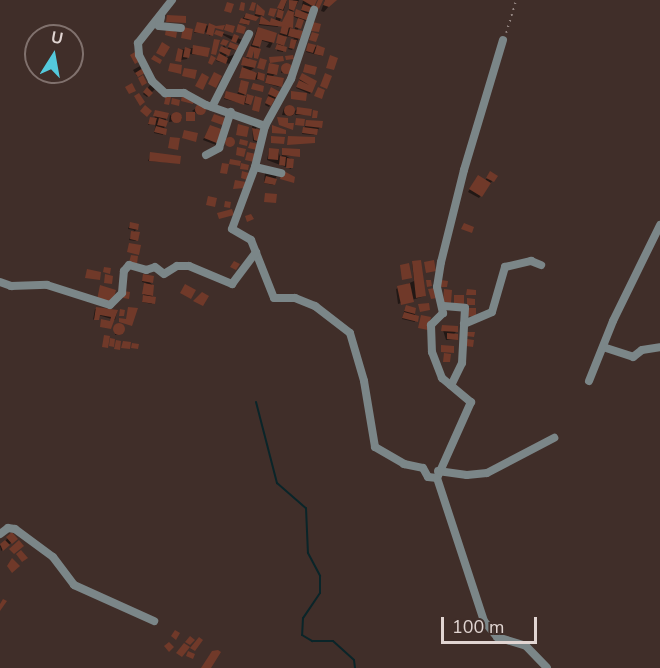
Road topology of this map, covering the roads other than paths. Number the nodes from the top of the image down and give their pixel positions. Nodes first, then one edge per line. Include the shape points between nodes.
1 (172, 0) edge
2 (314, 10) dead end
3 (163, 13) junction
4 (181, 28) dead end
5 (249, 34) dead end
6 (503, 40) road end
7 (212, 107) junction
8 (231, 112) junction
9 (265, 126) junction
10 (206, 155) dead end
11 (255, 167) junction
12 (281, 173) dead end
13 (660, 225) edge
14 (258, 257) junction
15 (542, 265) dead end
16 (0, 282) edge
17 (444, 306) junction
18 (464, 324) junction
19 (603, 347) junction
20 (660, 347) edge
21 (589, 381) dead end
22 (451, 386) junction
23 (554, 438) dead end
24 (438, 474) junction
25 (0, 534) edge
26 (154, 621) dead end
27 (547, 668) edge

1 - 3 street
2 - 9 street via 291,79
3 - 4 street via 159,26
3 - 7 street via 138,43 147,73 165,93 184,93
5 - 7 street
6 - 17 street via 441,262 437,287
7 - 8 street
8 - 9 street
8 - 10 street via 219,148
9 - 11 street
11 - 12 street
11 - 14 street via 232,225 234,232 251,240
13 - 19 street
14 - 16 street via 232,284 189,266 177,266 164,274 157,268 129,266 121,295 110,305 47,285 11,286
14 - 24 street via 274,298 295,298 322,310 354,338 375,447 405,464 423,468 428,477
15 - 18 street via 531,261 505,267 492,312
17 - 18 street via 464,307
17 - 22 street via 443,314 431,325 431,335 437,367
18 - 22 street via 462,363
19 - 20 street via 633,357 642,350
19 - 21 street
22 - 24 street via 467,396 471,406
23 - 24 street via 487,472
24 - 27 street via 484,621 497,637 523,643
25 - 26 street via 8,528 15,529 53,557 74,585

